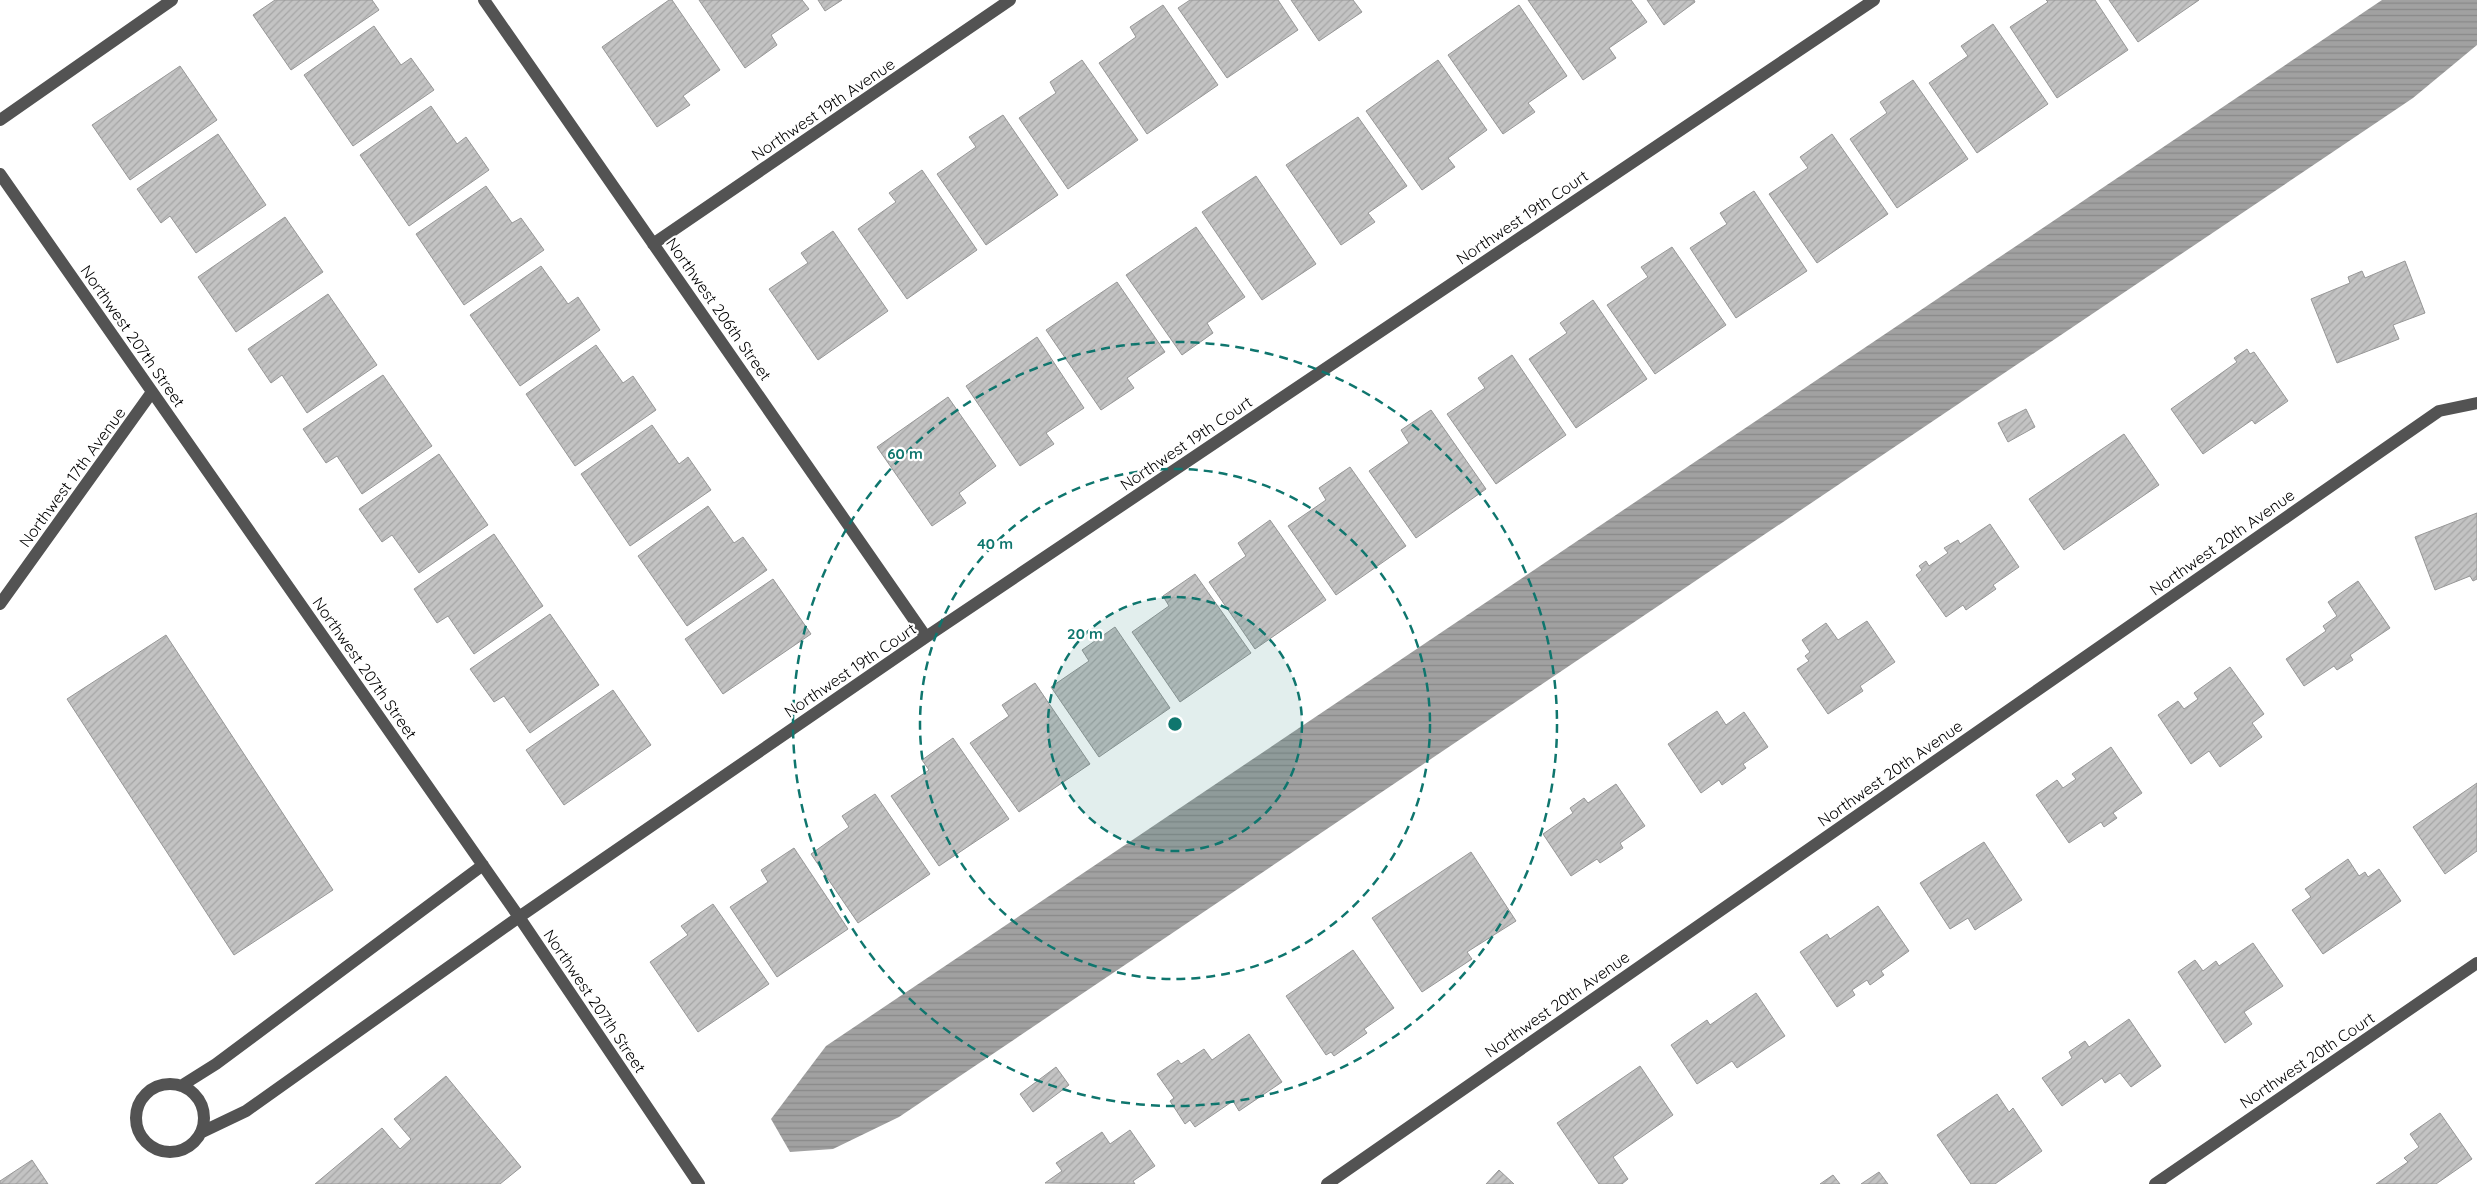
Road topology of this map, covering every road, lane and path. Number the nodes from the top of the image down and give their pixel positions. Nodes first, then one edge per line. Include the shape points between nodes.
1 (170, 0) edge
2 (484, 0) edge
3 (1010, 0) edge
4 (1874, 0) edge
5 (0, 120) edge
6 (0, 174) edge
7 (653, 244) junction
8 (152, 392) junction
9 (2477, 403) edge
10 (0, 604) edge
11 (926, 637) junction
12 (482, 865) junction
13 (519, 916) junction
14 (2477, 963) edge
15 (181, 1086) junction
16 (202, 1132) junction
17 (699, 1184) edge
18 (1328, 1184) edge
19 (2155, 1184) edge

1 - 5 street
2 - 7 street, Northwest 206th Street
3 - 7 street, Northwest 19th Avenue
4 - 11 street, Northwest 19th Court
6 - 8 street, Northwest 207th Street
7 - 11 street, Northwest 206th Street
8 - 10 street, Northwest 17th Avenue
8 - 12 street, Northwest 207th Street
9 - 18 street, Northwest 20th Avenue via 2439,411
11 - 13 street, Northwest 19th Court
12 - 13 street, Northwest 207th Street
12 - 15 street via 224,1058
13 - 16 street, Northwest 19th Court via 246,1111
13 - 17 street, Northwest 207th Street
14 - 19 street, Northwest 20th Court
15 - 16 street via 199,1099 205,1121
15 - 16 street via 170,1084 149,1091 136,1109 138,1132 154,1148 175,1152 187,1149

